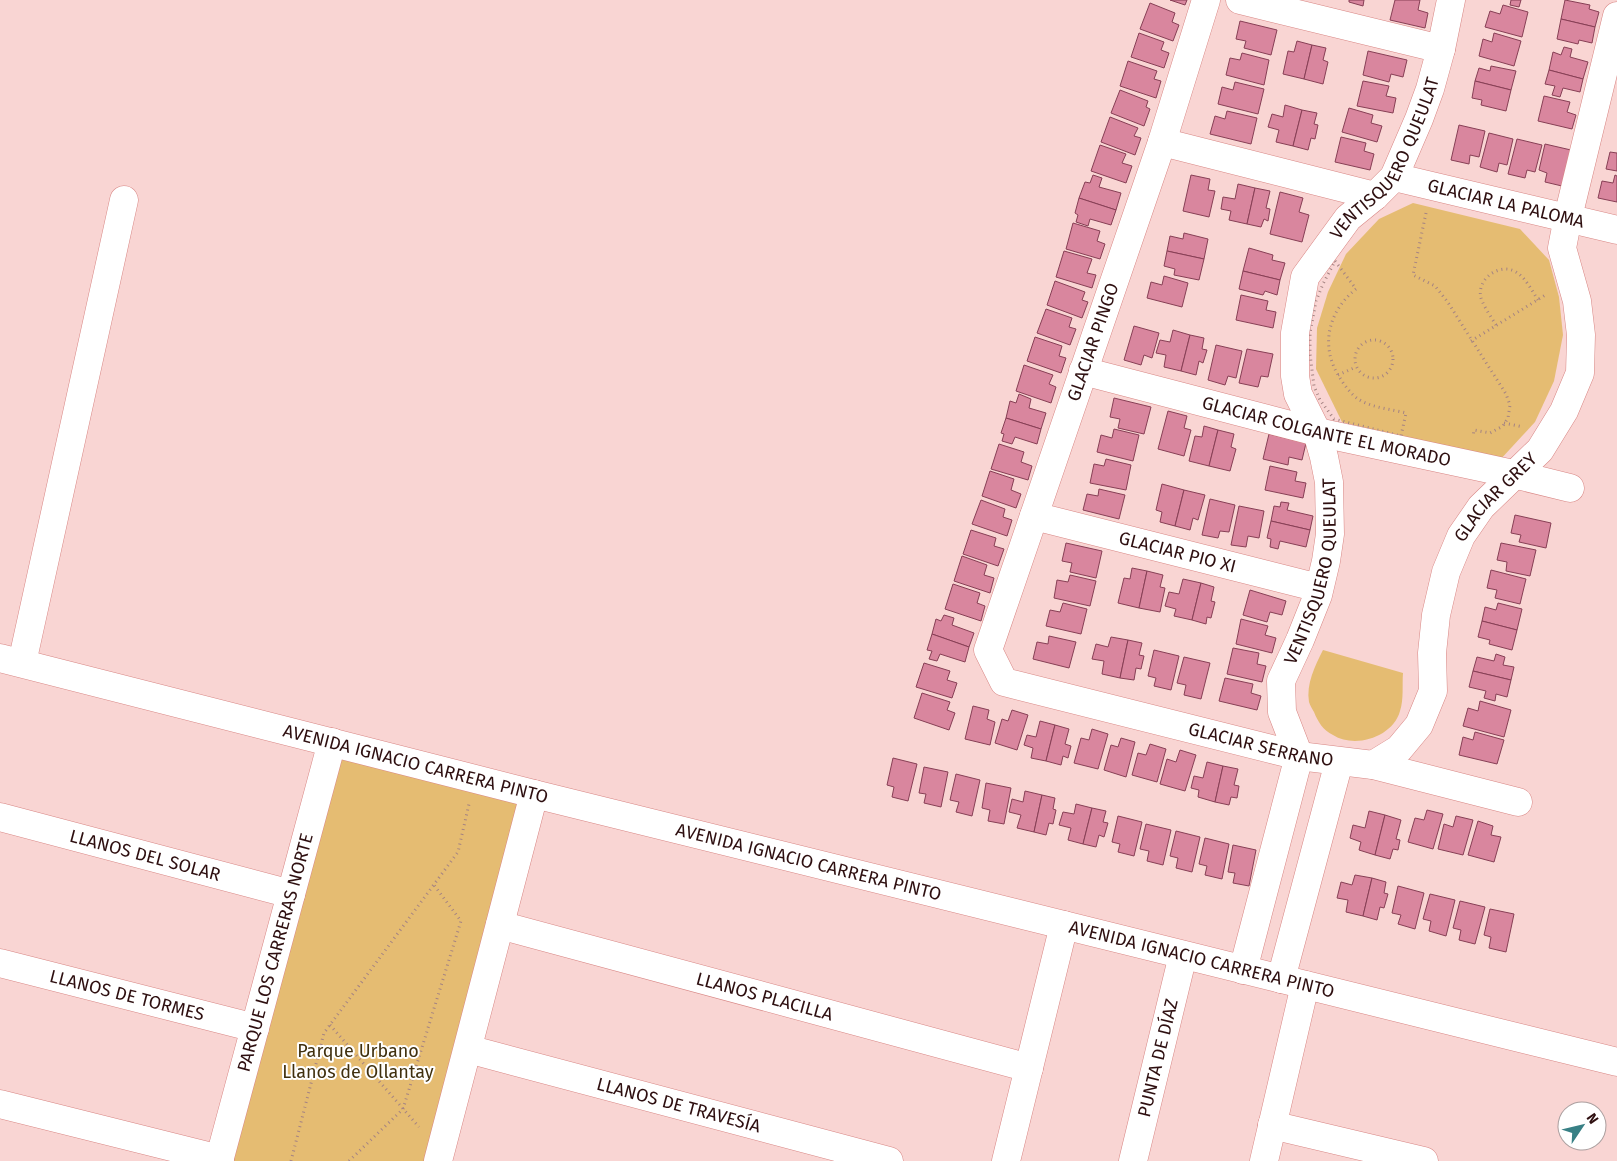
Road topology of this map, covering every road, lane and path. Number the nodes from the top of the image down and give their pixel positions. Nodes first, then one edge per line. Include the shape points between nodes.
1 (1206, 0) edge
2 (1240, 0) edge
3 (1452, 0) edge
4 (1617, 16) edge
5 (1441, 49) junction
6 (1162, 142) junction
7 (1384, 187) junction
8 (124, 200) dead end
9 (1427, 207) dead end
10 (1568, 217) junction
11 (1617, 230) edge
12 (1338, 256) dead end
13 (1335, 261) junction
14 (1551, 292) dead end
15 (1538, 300) junction
16 (1496, 325) junction
17 (1471, 340) junction
18 (1356, 367) junction
19 (1083, 371) junction
20 (1338, 375) junction
21 (1504, 423) junction
22 (1529, 429) dead end
23 (1317, 432) junction
24 (1473, 438) dead end
25 (1513, 474) junction
26 (1570, 488) dead end
27 (1034, 516) junction
28 (1319, 588) junction
29 (11, 660) edge
30 (1004, 682) joint
31 (332, 742) junction
32 (1299, 756) junction
33 (1339, 762) junction
34 (1373, 765) junction
35 (474, 779) junction
36 (534, 794) junction
37 (1518, 802) dead end
38 (0, 817) edge
39 (434, 885) junction
40 (291, 894) junction
41 (500, 925) junction
42 (1064, 925) junction
43 (1183, 955) junction
44 (0, 963) edge
45 (1243, 970) junction
46 (1293, 982) junction
47 (330, 1025) junction
48 (255, 1028) junction
49 (468, 1049) junction
50 (1617, 1062) edge
51 (1029, 1068) junction
52 (0, 1104) edge
53 (403, 1108) junction
54 (1272, 1125) junction
55 (441, 1150) edge
56 (220, 1160) edge
57 (291, 1161) edge
58 (349, 1161) edge
59 (889, 1161) edge
60 (1006, 1161) edge
61 (1133, 1161) edge
62 (1264, 1161) edge
63 (1424, 1161) edge

1 - 6 street, GLACIAR PINGO
2 - 5 street
3 - 5 street, VENTISQUERO QUEULAT
4 - 10 street, GLACIAR GREY
5 - 7 street, VENTISQUERO QUEULAT via 1419,119
6 - 7 street, GLACIAR LA PALOMA
6 - 19 street, GLACIAR PINGO
7 - 10 street, GLACIAR LA PALOMA
7 - 23 street, VENTISQUERO QUEULAT via 1348,218 1305,277 1295,333 1295,376 1298,394
8 - 29 street
9 - 17 path via 1413,274 1435,286
10 - 11 street, GLACIAR LA PALOMA
10 - 25 street, GLACIAR GREY via 1562,248 1577,301 1581,335 1580,373 1564,411 1540,450
12 - 13 path
13 - 20 path via 1356,289 1344,299 1329,330 1329,349
13 - 20 path via 1316,301 1310,333 1314,386 1334,419 1401,436 1406,413 1371,405 1358,398
14 - 15 path
15 - 16 path
15 - 16 path via 1516,272 1500,269 1493,272 1481,293
16 - 17 path
17 - 21 path via 1506,394 1510,405
18 - 18 path via 1355,354 1361,343 1366,341 1380,340 1392,355 1392,368 1380,378 1365,377
18 - 20 path
19 - 23 street, GLACIAR COLGANTE EL MORADO
19 - 27 street, GLACIAR PINGO
21 - 22 path
21 - 24 path via 1490,433 1474,430
23 - 25 street, GLACIAR COLGANTE EL MORADO
23 - 28 street, VENTISQUERO QUEULAT via 1324,457 1330,508 1330,534
25 - 26 street, GLACIAR COLGANTE EL MORADO
25 - 34 street, GLACIAR GREY via 1481,507 1465,530 1446,572 1436,615 1433,691 1419,725 1399,749
27 - 28 street, GLACIAR PIO XI
27 - 30 street, GLACIAR PINGO via 988,650
28 - 32 street, VENTISQUERO QUEULAT via 1281,681 1282,712
29 - 31 street, AVENIDA IGNACIO CARRERA PINTO
30 - 32 street, GLACIAR SERRANO
31 - 35 street, AVENIDA IGNACIO CARRERA PINTO
31 - 40 street, PARQUE LOS CARRERAS NORTE
32 - 33 street, GLACIAR SERRANO
32 - 45 street
33 - 34 street, GLACIAR SERRANO
33 - 46 street
34 - 37 street, GLACIAR SERRANO
35 - 36 street, AVENIDA IGNACIO CARRERA PINTO
35 - 39 path via 458,852
36 - 41 street
36 - 42 street, AVENIDA IGNACIO CARRERA PINTO
38 - 40 street, LLANOS DEL SOLAR
39 - 47 path
39 - 53 path via 461,921
40 - 48 street, PARQUE LOS CARRERAS NORTE
41 - 49 street
41 - 51 street, LLANOS PLACILLA
42 - 43 street, AVENIDA IGNACIO CARRERA PINTO
42 - 51 street
43 - 45 street, AVENIDA IGNACIO CARRERA PINTO
43 - 61 street, PUNTA DE DÍAZ
44 - 48 street, LLANOS DE TORMES
45 - 46 street, AVENIDA IGNACIO CARRERA PINTO
46 - 50 street, AVENIDA IGNACIO CARRERA PINTO
46 - 54 street
47 - 53 path
47 - 57 path via 324,1033
48 - 56 street, PARQUE LOS CARRERAS NORTE
49 - 55 street
49 - 59 street, LLANOS DE TRAVESÍA
51 - 60 street
52 - 56 street
53 - 55 path
53 - 58 path
54 - 62 street
54 - 63 street

